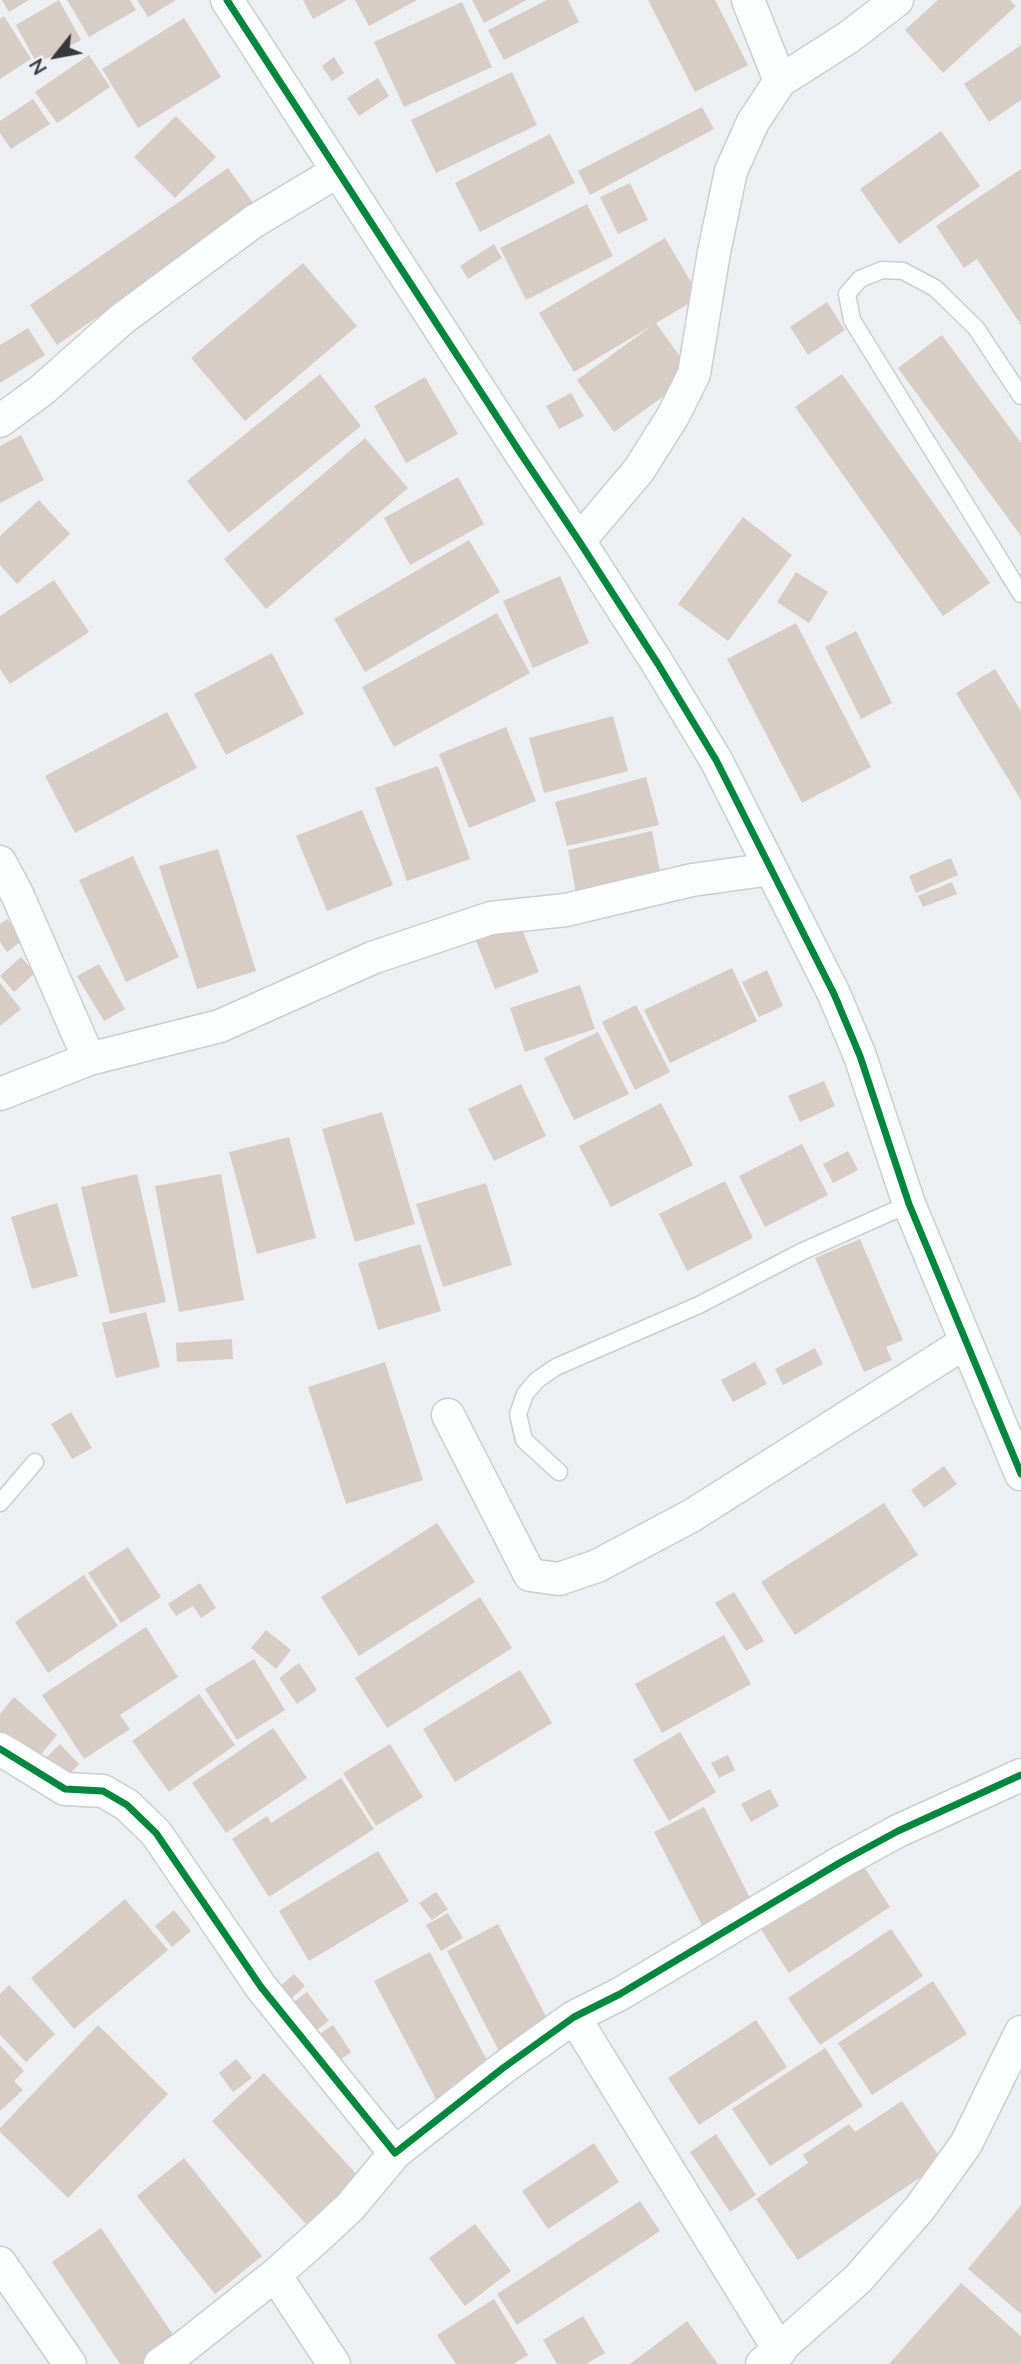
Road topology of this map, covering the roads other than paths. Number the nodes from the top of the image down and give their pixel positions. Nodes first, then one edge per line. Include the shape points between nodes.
1 (227, 0) edge
2 (748, 0) edge
3 (898, 0) edge
4 (780, 81) junction
5 (338, 171) junction
6 (1021, 396) edge
7 (0, 421) edge
8 (579, 541) junction
9 (1021, 594) edge
10 (0, 862) edge
11 (771, 869) junction
12 (89, 1059) junction
13 (0, 1094) edge
14 (909, 1204) junction
15 (966, 1342) junction
16 (448, 1415) dead end
17 (35, 1462) dead end
18 (559, 1472) dead end
19 (1021, 1474) edge
20 (0, 1503) edge
21 (0, 1749) edge
22 (1021, 1776) edge
23 (574, 2017) junction
24 (1021, 2032) edge
25 (395, 2153) junction
26 (0, 2263) edge
27 (275, 2275) junction
28 (771, 2357) edge
29 (70, 2364) edge
30 (160, 2364) edge
31 (334, 2364) edge

1 - 5 street
2 - 4 street
3 - 4 street
4 - 8 street via 753,122 731,171 694,374 639,470
5 - 7 street via 253,222 122,319
5 - 8 street
6 - 9 lane via 976,328 935,288 903,271 882,270 860,279 847,294 852,320
8 - 11 street via 716,760
10 - 12 street
11 - 12 street via 692,880 566,910 491,918 372,958 220,1026
11 - 14 street via 855,1044
12 - 13 street
14 - 15 street
14 - 18 lane via 801,1252 699,1305 556,1367 537,1380 525,1394 518,1414 524,1440
15 - 16 street via 691,1516 597,1566 559,1579 530,1575
15 - 19 street
17 - 20 lane
21 - 25 street via 65,1789 103,1791 127,1805 156,1833 261,1987
22 - 23 street via 875,1843
23 - 25 street
23 - 28 street
24 - 28 street via 966,2144 920,2208 858,2278
25 - 27 street via 350,2207
26 - 29 street
27 - 30 street
27 - 31 street

